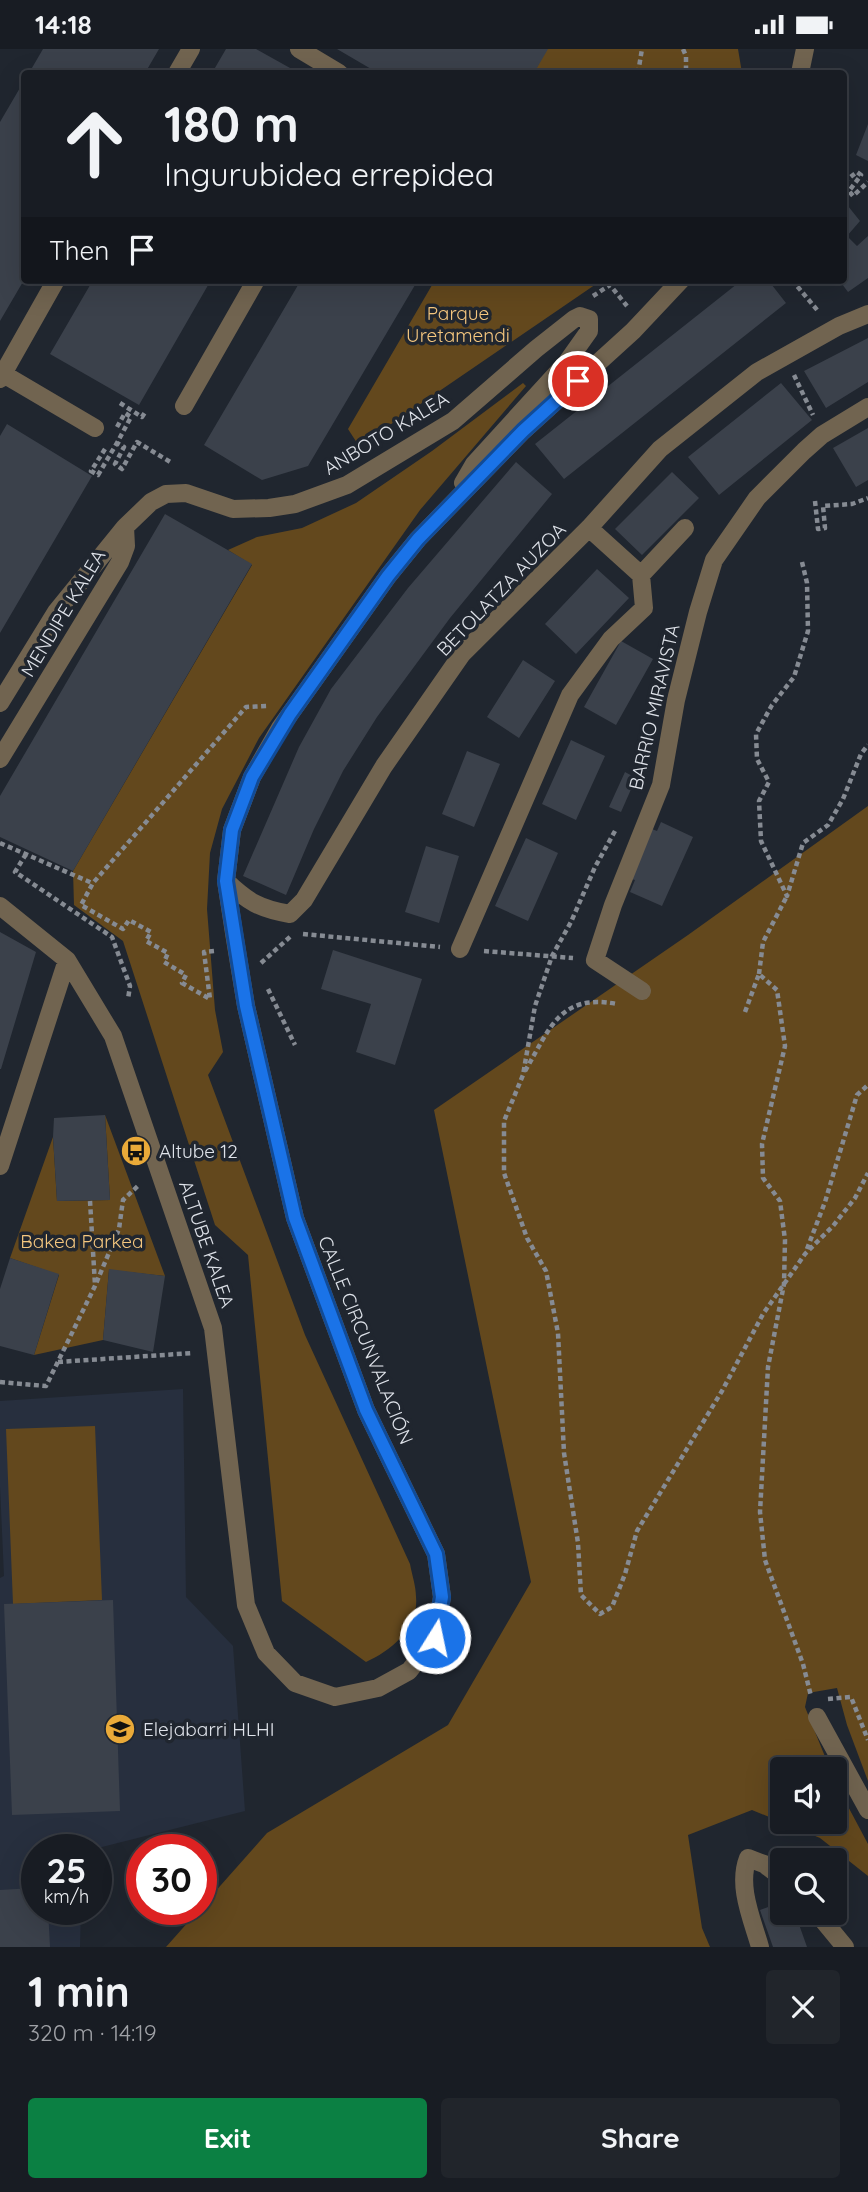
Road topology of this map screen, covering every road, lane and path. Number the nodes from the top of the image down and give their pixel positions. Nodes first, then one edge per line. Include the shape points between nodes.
1 (191, 49) edge
2 (299, 49) edge
3 (642, 49) edge
4 (683, 49) edge
5 (805, 49) edge
6 (179, 70) edge
7 (334, 70) edge
8 (638, 70) edge
9 (686, 70) edge
10 (801, 70) edge
11 (847, 180) edge
12 (868, 182) edge
13 (54, 284) edge
14 (254, 284) edge
15 (677, 284) edge
16 (796, 284) edge
17 (586, 300) dead end
18 (868, 314) edge
19 (641, 323) junction
20 (830, 332) junction
21 (1, 375) edge
22 (784, 376) dead end
23 (120, 403) dead end
24 (184, 406) dead end
25 (868, 407) edge
26 (146, 411) dead end
27 (131, 417) dead end
28 (97, 435) joint
29 (822, 435) junction
30 (117, 443) junction
31 (172, 463) dead end
32 (868, 498) edge
33 (815, 501) dead end
34 (456, 502) junction
35 (124, 527) junction
36 (589, 528) junction
37 (685, 528) dead end
38 (802, 562) dead end
39 (641, 575) junction
40 (0, 702) edge
41 (269, 706) dead end
42 (868, 745) edge
43 (0, 759) edge
44 (620, 824) dead end
45 (0, 843) edge
46 (26, 854) junction
47 (226, 881) junction
48 (93, 883) junction
49 (787, 896) junction
50 (0, 906) edge
51 (460, 949) junction
52 (218, 950) dead end
53 (552, 956) junction
54 (67, 960) junction
55 (595, 960) junction
56 (260, 972) dead end
57 (759, 974) junction
58 (266, 984) dead end
59 (642, 991) dead end
60 (128, 999) dead end
61 (621, 1005) dead end
62 (746, 1012) dead end
63 (295, 1045) dead end
64 (523, 1075) junction
65 (868, 1085) edge
66 (0, 1166) edge
67 (868, 1173) edge
68 (146, 1179) dead end
69 (90, 1201) dead end
70 (805, 1254) junction
71 (783, 1284) junction
72 (95, 1286) junction
73 (200, 1353) dead end
74 (58, 1363) junction
75 (0, 1382) edge
76 (246, 1605) joint
77 (815, 1710) junction
78 (868, 1740) edge
79 (868, 1810) edge
80 (770, 1869) edge
81 (827, 1925) edge
82 (760, 1947) edge
83 (845, 1947) edge

1 - 6 street
2 - 7 street
3 - 8 path
4 - 9 path
5 - 10 street
11 - 12 path via 857,172 862,175 849,191 853,196
13 - 21 street
14 - 24 street
15 - 19 street, CALLE CIRCUNVALACIÓN
16 - 20 path via 814,303
17 - 19 path via 610,285
18 - 20 street, BETOLATZA AUZOA
19 - 34 street, CALLE CIRCUNVALACIÓN via 523,431
20 - 36 street, BETOLATZA AUZOA via 757,372 660,449
21 - 28 street
22 - 29 path via 792,370
23 - 26 path via 142,417
25 - 29 street
27 - 30 path
28 - 30 path via 106,446 91,471 97,475
29 - 55 street, BARRIO MIRAVISTA via 757,498 714,560 676,700 661,785
30 - 31 path via 124,447 115,464 122,468 137,442
32 - 33 path via 823,506 825,528 818,529
34 - 35 street, ANBOTO KALEA via 474,464 584,340 589,319 574,319 453,421 347,485 295,504 269,508 233,509 186,493 166,494
34 - 47 street, CALLE CIRCUNVALACIÓN via 388,576 279,728 252,777 232,830
35 - 40 street, MENDIPE KALEA via 56,612
35 - 43 street, MENDIPE KALEA via 127,546 120,562
36 - 39 street
36 - 47 street, BETOLATZA AUZOA via 463,654 370,788 304,900 290,914 264,910
37 - 39 street
38 - 49 path via 808,631 794,677 756,734 757,759 769,782 760,801 761,841
39 - 51 street, BARRIO MIRAVISTA via 644,608 611,639 570,695
41 - 48 path via 246,707
42 - 49 path via 828,825 803,842
44 - 53 path
45 - 46 path
46 - 48 path
46 - 60 path via 15,872 112,937 130,986
47 - 76 street, CALLE CIRCUNVALACIÓN via 246,1006 295,1218 366,1410 436,1554 442,1597 435,1638 410,1671 378,1688 335,1697 295,1683 266,1653
48 - 52 path via 81,905 123,929 129,920 151,932 146,941 168,953 164,962 186,975 181,983 210,999 204,952
49 - 57 path via 763,942
50 - 54 street, ALTUBE KALEA
51 - 53 path
51 - 56 path via 294,934 258,965
53 - 55 path
53 - 64 path via 535,1006
54 - 66 street
54 - 76 street, ALTUBE KALEA via 113,1036 213,1328
55 - 59 street
57 - 62 path
57 - 71 path via 777,990 785,1046 762,1144 762,1178 780,1201 785,1240
58 - 63 path
61 - 64 path via 601,1001 572,1007 553,1020
64 - 71 path via 504,1121 504,1173 527,1238 546,1271 558,1333 564,1453 581,1595 600,1613 612,1607 637,1531 653,1502
65 - 70 path via 856,1095
67 - 70 path via 855,1198
68 - 72 path via 122,1200 120,1229
69 - 72 path
70 - 71 path
71 - 77 path via 768,1367 760,1512 765,1560
72 - 74 path
73 - 74 path
74 - 75 path via 46,1386
77 - 78 path via 834,1697 851,1697
77 - 79 street
80 - 82 street via 748,1858 744,1869
81 - 83 street

